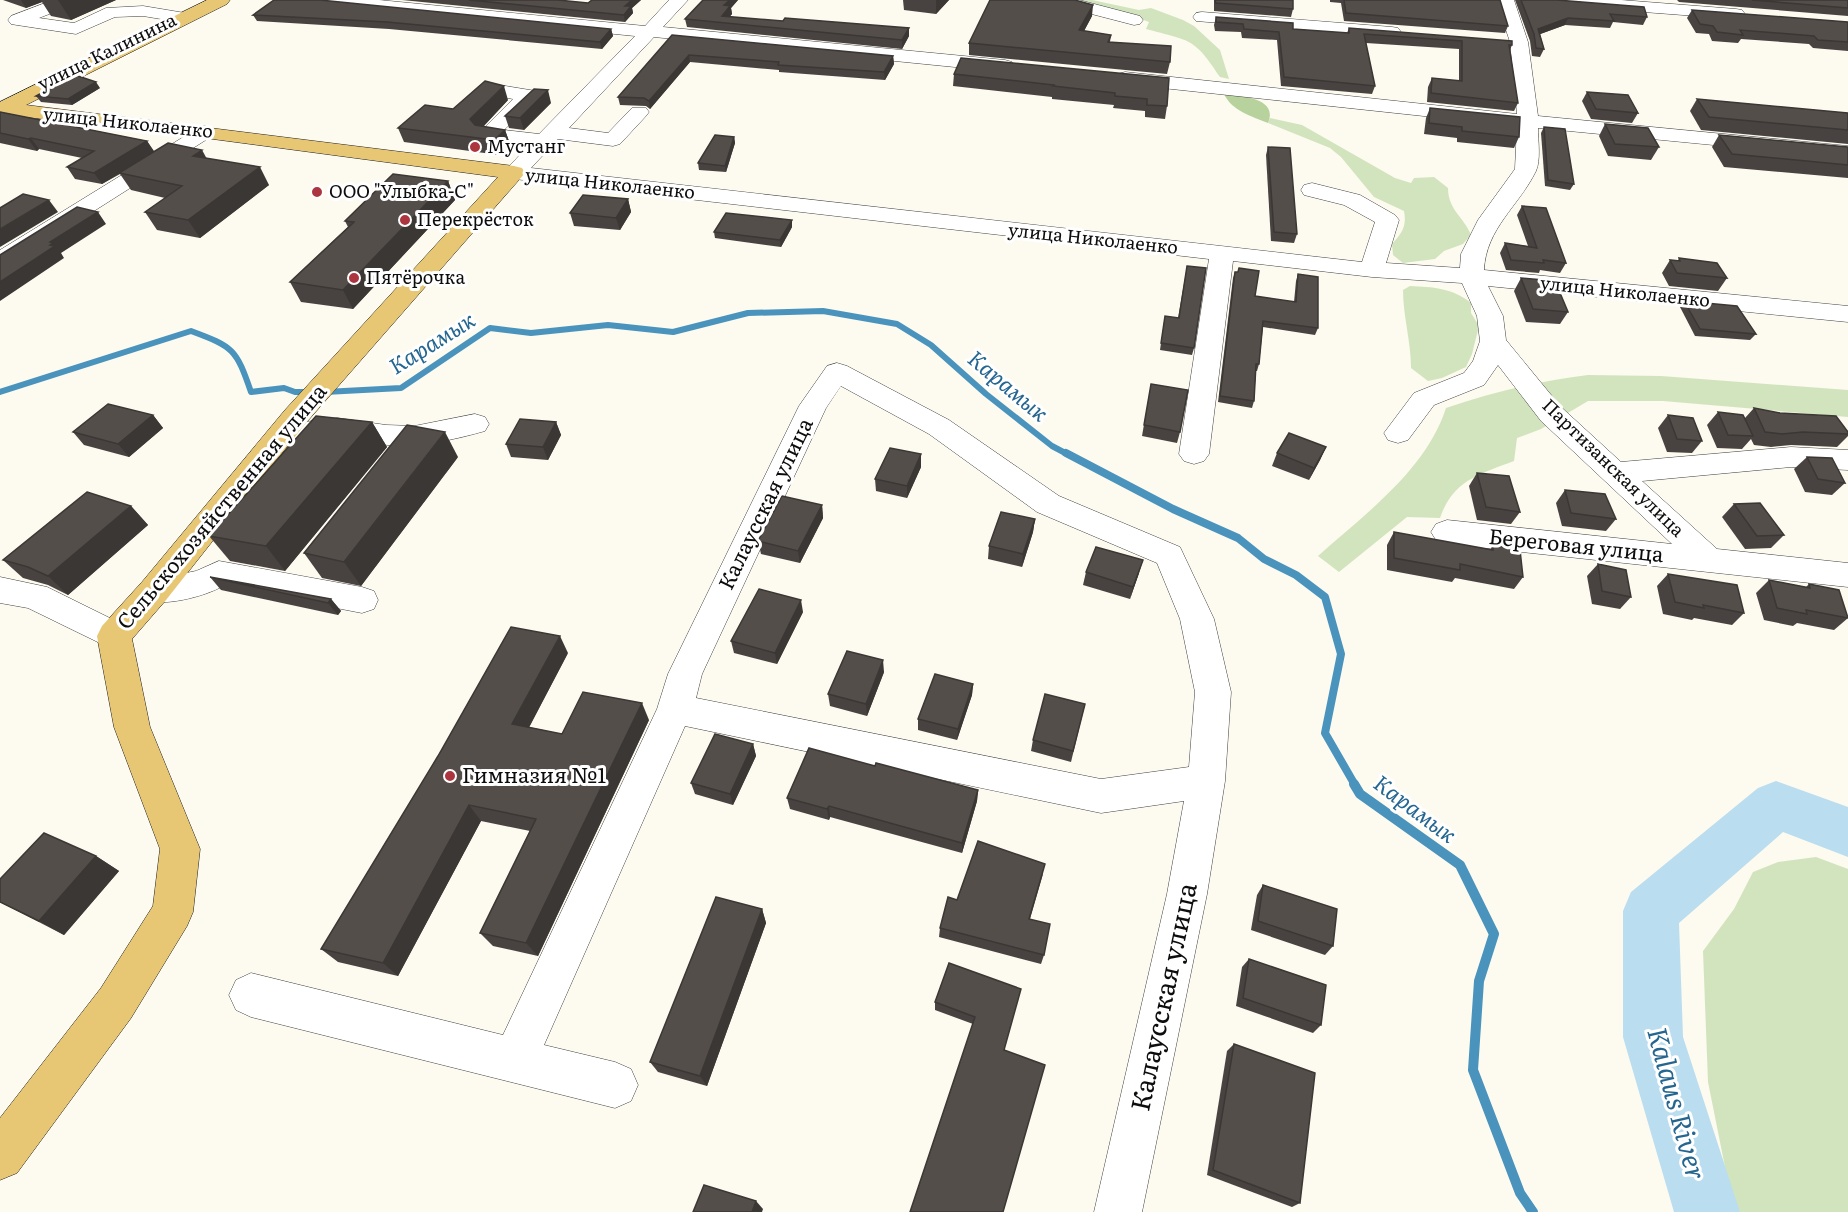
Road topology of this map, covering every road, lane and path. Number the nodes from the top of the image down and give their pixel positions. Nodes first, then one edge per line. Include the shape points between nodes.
1 (69, 0) edge
2 (214, 0) edge
3 (221, 0) edge
4 (326, 0) edge
5 (679, 0) edge
6 (1059, 0) edge
7 (1506, 0) edge
8 (1551, 0) edge
9 (1753, 16) edge
10 (179, 17) junction
11 (1202, 17) dead end
12 (1134, 20) dead end
13 (647, 32) junction
14 (1414, 33) edge
15 (1024, 68) edge
16 (1106, 76) edge
17 (499, 91) edge
18 (5, 106) edge
19 (639, 112) dead end
20 (1528, 121) junction
21 (205, 132) junction
22 (548, 137) junction
23 (1848, 152) edge
24 (514, 173) junction
25 (1312, 190) dead end
26 (1222, 253) junction
27 (0, 260) edge
28 (1372, 270) junction
29 (1472, 277) junction
30 (1848, 314) edge
31 (1493, 341) junction
32 (475, 424) dead end
33 (289, 425) junction
34 (1398, 434) dead end
35 (414, 436) junction
36 (1194, 454) dead end
37 (1848, 460) edge
38 (393, 463) edge
39 (1616, 473) junction
40 (1447, 532) dead end
41 (315, 561) edge
42 (1710, 561) junction
43 (1848, 575) edge
44 (293, 587) junction
45 (0, 591) edge
46 (154, 591) junction
47 (362, 600) dead end
48 (114, 636) junction
49 (675, 709) junction
50 (1206, 781) junction
51 (251, 995) dead end
52 (515, 1060) junction
53 (615, 1085) dead end
54 (0, 1156) edge
55 (1118, 1212) edge

1 - 10 street via 17,20 76,29 112,12 143,10
2 - 10 main road, улица Калинина
3 - 18 main road
4 - 13 street
5 - 13 street, Сельскохозяйственная улица
6 - 12 street
7 - 20 street via 1507,41
8 - 9 street
10 - 18 main road, улица Калинина
11 - 14 street
13 - 15 street
13 - 22 street, Сельскохозяйственная улица
16 - 20 street
17 - 22 street via 529,95 488,134
18 - 21 main road, улица Николаенко
19 - 22 street via 613,140
20 - 23 street
20 - 29 street via 1526,169 1490,220 1473,254
21 - 24 main road, улица Николаенко
21 - 27 street
22 - 24 street, Сельскохозяйственная улица
24 - 26 street, улица Николаенко
24 - 33 main road, Сельскохозяйственная улица
25 - 28 street via 1346,196 1371,207 1387,220
26 - 28 street, улица Николаенко
26 - 36 street
28 - 29 street, улица Николаенко
29 - 30 street, улица Николаенко
29 - 31 street, Партизанская улица via 1490,316
31 - 34 street via 1486,362 1474,378 1424,399
31 - 39 street, Партизанская улица via 1551,414
32 - 35 street
33 - 35 street
33 - 46 main road, Сельскохозяйственная улица
35 - 38 street
37 - 39 street via 1791,457
39 - 42 street, Партизанская улица
40 - 42 street, Береговая улица
41 - 44 street
42 - 43 street, Береговая улица
44 - 46 street via 219,573 203,582
44 - 47 street
45 - 48 street via 35,596
46 - 48 main road, Сельскохозяйственная улица
48 - 54 main road, Сельскохозяйственная улица via 132,727 180,849 173,912 116,1003
49 - 50 street via 1101,796
49 - 50 street, Калаусская улица via 685,674 813,406 837,372 939,427 1048,504 1168,555 1197,619 1213,692
49 - 52 street
50 - 55 street, Калаусская улица via 1188,894
51 - 52 street
52 - 53 street

